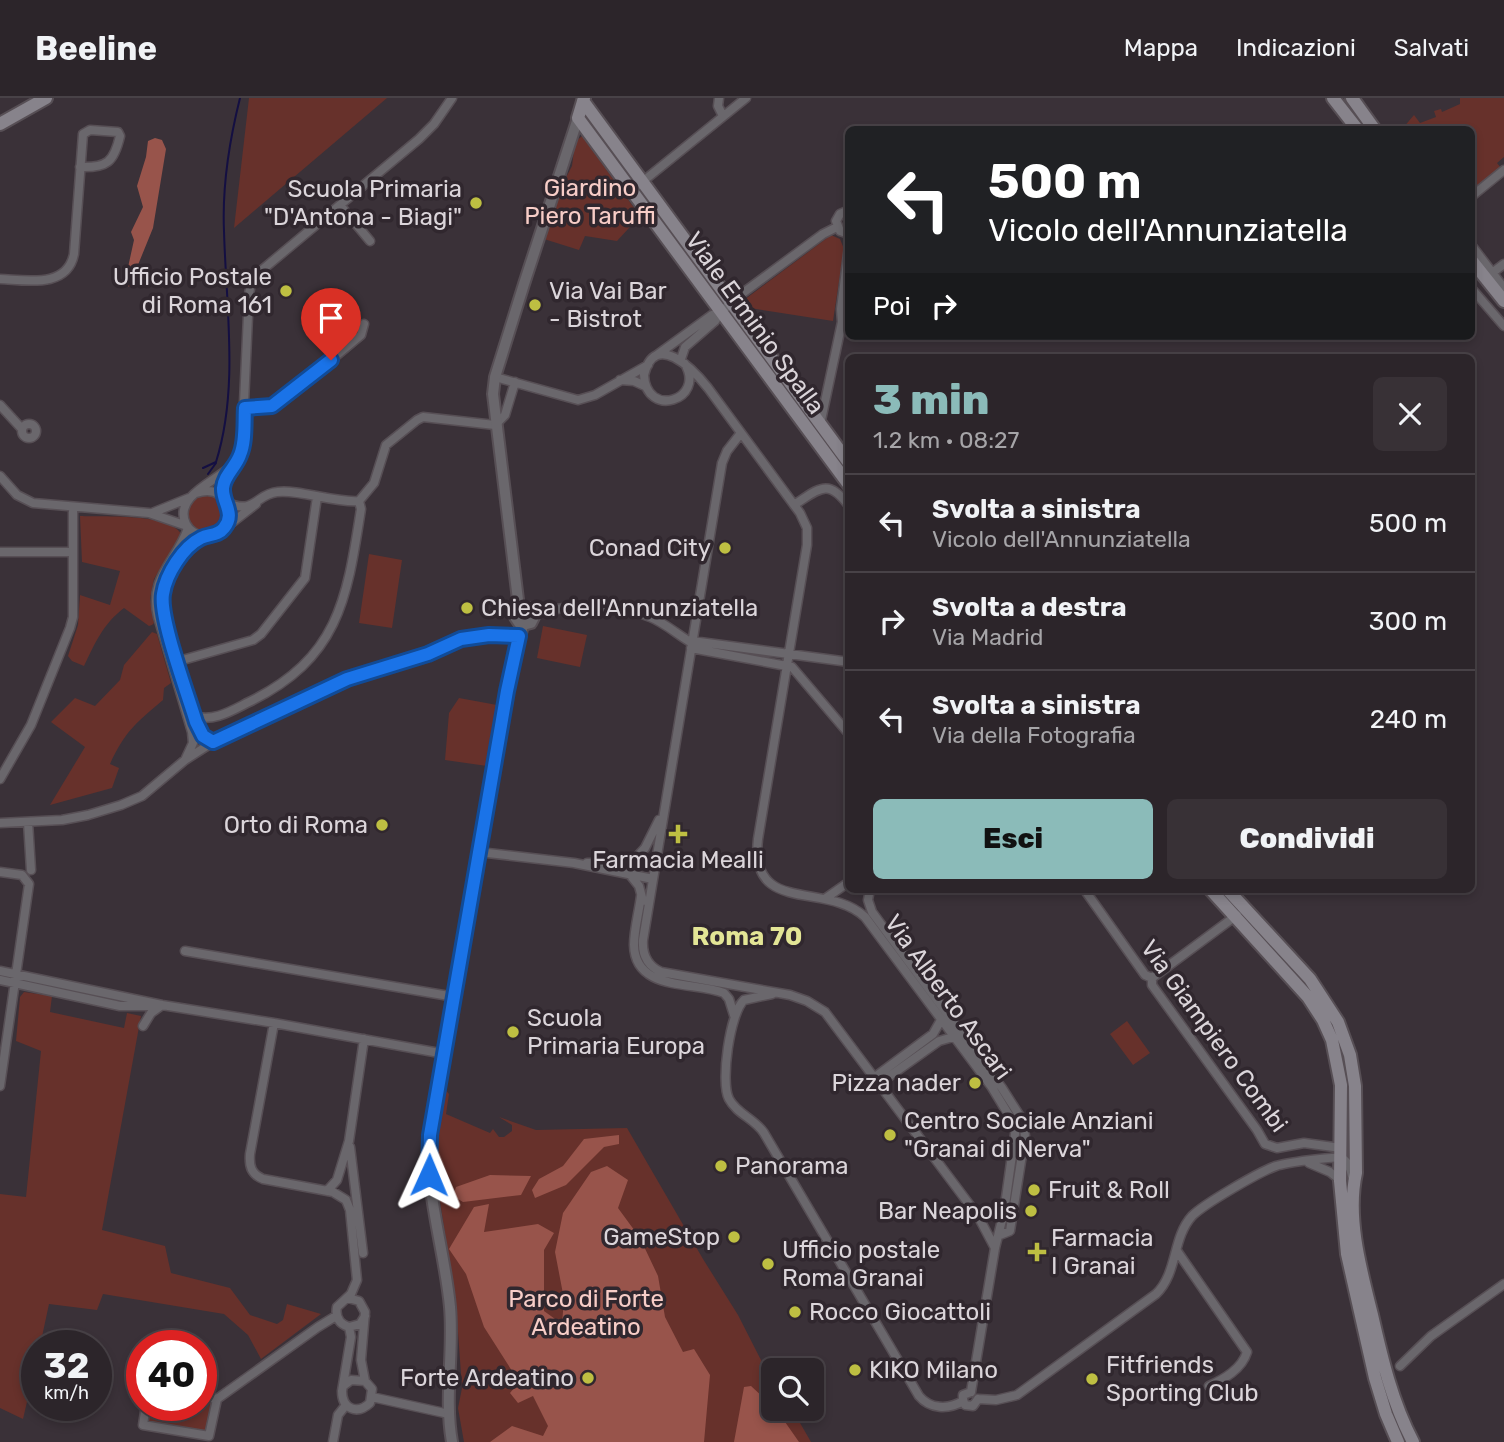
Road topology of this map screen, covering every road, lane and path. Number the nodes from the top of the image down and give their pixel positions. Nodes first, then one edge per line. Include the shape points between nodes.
1 (46, 98) edge
2 (452, 98) edge
3 (719, 98) edge
4 (746, 98) edge
5 (1334, 98) edge
6 (1352, 98) edge
7 (583, 100) edge
8 (723, 116) junction
9 (578, 118) junction
10 (0, 124) edge
11 (1354, 126) edge
12 (1374, 126) edge
13 (80, 167) junction
14 (1504, 170) edge
15 (636, 187) junction
16 (1475, 194) edge
17 (340, 205) junction
18 (845, 211) edge
19 (837, 227) junction
20 (845, 233) edge
21 (370, 241) dead end
22 (1475, 250) edge
23 (1504, 264) edge
24 (1475, 265) edge
25 (1492, 273) junction
26 (0, 279) edge
27 (845, 279) edge
28 (1475, 279) edge
29 (1504, 288) edge
30 (1475, 292) edge
31 (1504, 301) edge
32 (725, 308) junction
33 (1504, 313) edge
34 (845, 316) edge
35 (842, 321) junction
36 (364, 324) dead end
37 (1504, 326) edge
38 (656, 357) junction
39 (683, 361) junction
40 (648, 365) junction
41 (495, 377) junction
42 (620, 380) junction
43 (515, 382) junction
44 (645, 386) junction
45 (684, 393) junction
46 (0, 405) edge
47 (720, 405) junction
48 (245, 408) junction
49 (495, 425) junction
50 (22, 429) dead end
51 (741, 433) junction
52 (821, 433) junction
53 (845, 459) edge
54 (235, 463) junction
55 (0, 476) edge
56 (845, 478) edge
57 (192, 496) junction
58 (317, 497) junction
59 (225, 500) junction
60 (359, 501) junction
61 (845, 501) edge
62 (258, 502) junction
63 (793, 505) junction
64 (73, 508) junction
65 (145, 513) junction
66 (188, 527) junction
67 (223, 530) junction
68 (205, 536) junction
69 (0, 552) edge
70 (73, 552) junction
71 (519, 608) junction
72 (533, 613) junction
73 (521, 631) junction
74 (692, 644) junction
75 (789, 654) junction
76 (845, 661) edge
77 (175, 662) junction
78 (792, 667) junction
79 (180, 682) junction
80 (194, 716) junction
81 (845, 729) edge
82 (213, 742) junction
83 (185, 760) junction
84 (0, 779) edge
85 (663, 812) junction
86 (28, 822) junction
87 (0, 823) edge
88 (479, 852) junction
89 (574, 863) junction
90 (31, 870) dead end
91 (0, 872) edge
92 (631, 876) junction
93 (653, 879) junction
94 (845, 885) edge
95 (869, 893) edge
96 (1087, 893) edge
97 (1215, 893) edge
98 (1229, 893) edge
99 (641, 895) junction
100 (826, 898) junction
101 (1238, 910) junction
102 (648, 914) junction
103 (184, 951) dead end
104 (908, 968) junction
105 (0, 971) edge
106 (16, 978) junction
107 (1152, 978) junction
108 (0, 980) edge
109 (713, 986) junction
110 (778, 993) junction
111 (455, 997) junction
112 (162, 1005) junction
113 (734, 1014) junction
114 (941, 1020) junction
115 (274, 1023) junction
116 (143, 1026) dead end
117 (953, 1037) junction
118 (364, 1039) junction
119 (445, 1054) junction
120 (989, 1069) junction
121 (980, 1075) junction
122 (878, 1080) junction
123 (0, 1086) edge
124 (349, 1141) junction
125 (1341, 1153) junction
126 (1017, 1155) junction
127 (1306, 1162) junction
128 (1347, 1182) junction
129 (327, 1191) junction
130 (1004, 1212) junction
131 (985, 1226) junction
132 (1000, 1235) junction
133 (357, 1238) junction
134 (995, 1248) junction
135 (1177, 1251) junction
136 (363, 1253) dead end
137 (1504, 1284) edge
138 (348, 1298) junction
139 (336, 1316) junction
140 (365, 1317) junction
141 (349, 1328) junction
142 (1400, 1366) dead end
143 (365, 1381) junction
144 (343, 1386) junction
145 (1209, 1386) dead end
146 (971, 1391) junction
147 (372, 1397) junction
148 (217, 1399) edge
149 (978, 1399) junction
150 (963, 1401) junction
151 (346, 1405) junction
152 (449, 1414) junction
153 (143, 1421) edge
154 (212, 1421) edge
155 (333, 1442) edge
156 (452, 1442) edge
157 (1398, 1442) edge
158 (1413, 1442) edge

1 - 10 main road
2 - 17 street via 429,130
3 - 8 street
4 - 8 street
5 - 11 main road
6 - 12 main road
7 - 9 main road
7 - 15 main road, Viale Erminio Spalla
8 - 15 street
9 - 15 main road, Viale Erminio Spalla
9 - 41 street
13 - 13 street via 84,132 118,132 118,146 109,161 98,167
13 - 26 street via 71,264 50,280
14 - 16 street
15 - 32 main road, Viale Erminio Spalla
17 - 21 street
17 - 48 street via 251,284
18 - 19 street via 838,217
19 - 20 street
19 - 32 street
22 - 25 street
23 - 25 street
24 - 31 main road
25 - 29 street
27 - 35 street
28 - 33 main road
30 - 37 street
32 - 38 street
32 - 39 street via 685,347
32 - 52 main road, Viale Erminio Spalla
34 - 35 street
35 - 52 street
36 - 48 street via 361,335 282,401 268,408
38 - 39 street via 669,355
38 - 40 street
39 - 45 street via 690,379
39 - 47 street, Via Alberto Ascari
40 - 42 street
40 - 44 street
41 - 43 street
41 - 49 street
42 - 43 street via 578,400
42 - 44 street
43 - 49 street via 506,412
44 - 45 street via 663,401
45 - 47 street via 701,389
46 - 50 street
47 - 51 street, Via Alberto Ascari
48 - 54 street via 242,446
49 - 60 street via 417,420 386,445 374,483
49 - 71 street
51 - 63 street, Via Alberto Ascari
51 - 74 street via 722,463
52 - 53 main road, Viale Erminio Spalla
52 - 56 main road, Viale Erminio Spalla
54 - 57 street
54 - 59 street via 225,480
55 - 64 street via 30,502
57 - 59 street via 210,491
57 - 65 street
57 - 66 street via 184,510
58 - 60 street
58 - 62 street via 279,491
58 - 77 street via 305,578 261,634
59 - 62 street via 240,507
59 - 67 street via 229,516
60 - 80 street via 347,591 329,633 313,655 286,680 252,701 209,719
61 - 63 street via 827,487
62 - 67 street
63 - 75 street, Via Alberto Ascari via 805,522 808,539
64 - 65 street
64 - 70 street
65 - 66 street
66 - 68 street
66 - 77 street via 161,576 156,595 157,612
67 - 68 street
68 - 77 street via 184,553 167,577 163,592
69 - 70 street
70 - 84 street via 71,628 32,725
71 - 72 street
71 - 73 street via 516,620
72 - 73 street via 532,621
72 - 74 street via 613,608 649,617
73 - 82 street via 461,639 347,679
73 - 88 street
74 - 75 street
74 - 78 street
74 - 85 street
75 - 76 street
75 - 78 street, Via Alberto Ascari
77 - 79 street
78 - 81 street
78 - 100 street, Via Alberto Ascari via 757,861 775,887
79 - 80 street
79 - 83 street via 193,737
80 - 82 street via 200,732
82 - 83 street
83 - 86 street via 142,796 121,805 88,815
85 - 89 street via 645,848 632,862
85 - 93 street
86 - 87 street
86 - 90 street
88 - 89 street
88 - 111 street
89 - 92 street
91 - 106 street via 19,874 29,884
92 - 93 street
92 - 99 street
93 - 102 street
94 - 100 street
95 - 104 street, Via Alberto Ascari via 872,912
96 - 107 street, Via Giampiero Combi via 1145,975
97 - 101 main road
98 - 101 main road
99 - 102 street
99 - 109 street via 634,945 641,967 659,980
100 - 104 street, Via Alberto Ascari via 857,910
101 - 107 street
101 - 125 main road via 1327,1027 1340,1074
101 - 128 main road via 1310,979 1343,1033 1355,1086 1356,1173
102 - 109 street via 643,943 649,964
103 - 111 street
104 - 114 street, Via Alberto Ascari
104 - 120 street, Via Alberto Ascari via 924,980
105 - 106 street
106 - 108 street
106 - 112 street via 120,1006
106 - 123 street
107 - 125 street, Via Giampiero Combi via 1152,985 1265,1144 1277,1148 1304,1143
109 - 110 street
109 - 113 street via 726,995
110 - 113 street via 748,998
110 - 122 street via 825,1012
111 - 119 street
112 - 115 street
112 - 116 street
113 - 150 street via 724,1076 730,1101 764,1133 919,1396 939,1407
114 - 117 street, Via Alberto Ascari
114 - 122 street via 933,1034
115 - 118 street
115 - 129 street via 251,1169 265,1180
117 - 121 street, Via Alberto Ascari
117 - 122 street
118 - 119 street
118 - 124 street
119 - 152 street via 429,1154 450,1317
120 - 121 street
120 - 126 street, Via Alberto Ascari via 1023,1121 1025,1133
121 - 126 street, Via Alberto Ascari via 1015,1125
122 - 131 street
124 - 129 street via 337,1180
124 - 133 street
125 - 127 street
125 - 128 main road
126 - 130 street, Via Alberto Ascari
126 - 132 street, Via Alberto Ascari via 1010,1231
127 - 128 street
127 - 135 street via 1268,1170 1201,1209 1186,1224
128 - 157 main road via 1342,1212 1349,1263 1380,1395
128 - 158 main road via 1364,1284 1391,1389
129 - 133 street via 339,1194 348,1204
130 - 131 street via 994,1224
130 - 132 street, Via Alberto Ascari
131 - 134 street
132 - 134 street
133 - 136 street
133 - 138 street via 357,1280
134 - 146 street
135 - 145 street via 1247,1352 1227,1378
135 - 149 street via 1164,1284 1146,1301 1017,1395
137 - 142 street via 1431,1336
138 - 139 street via 337,1307
138 - 140 street via 362,1304
139 - 141 street
139 - 148 street
140 - 141 street
140 - 143 street via 361,1360
141 - 144 street
143 - 144 street via 351,1380
143 - 147 street
144 - 151 street
146 - 149 street
146 - 150 street
147 - 151 street via 360,1410
147 - 152 street
149 - 150 street via 971,1407
151 - 155 street via 338,1415
152 - 156 street
153 - 154 street via 209,1436

